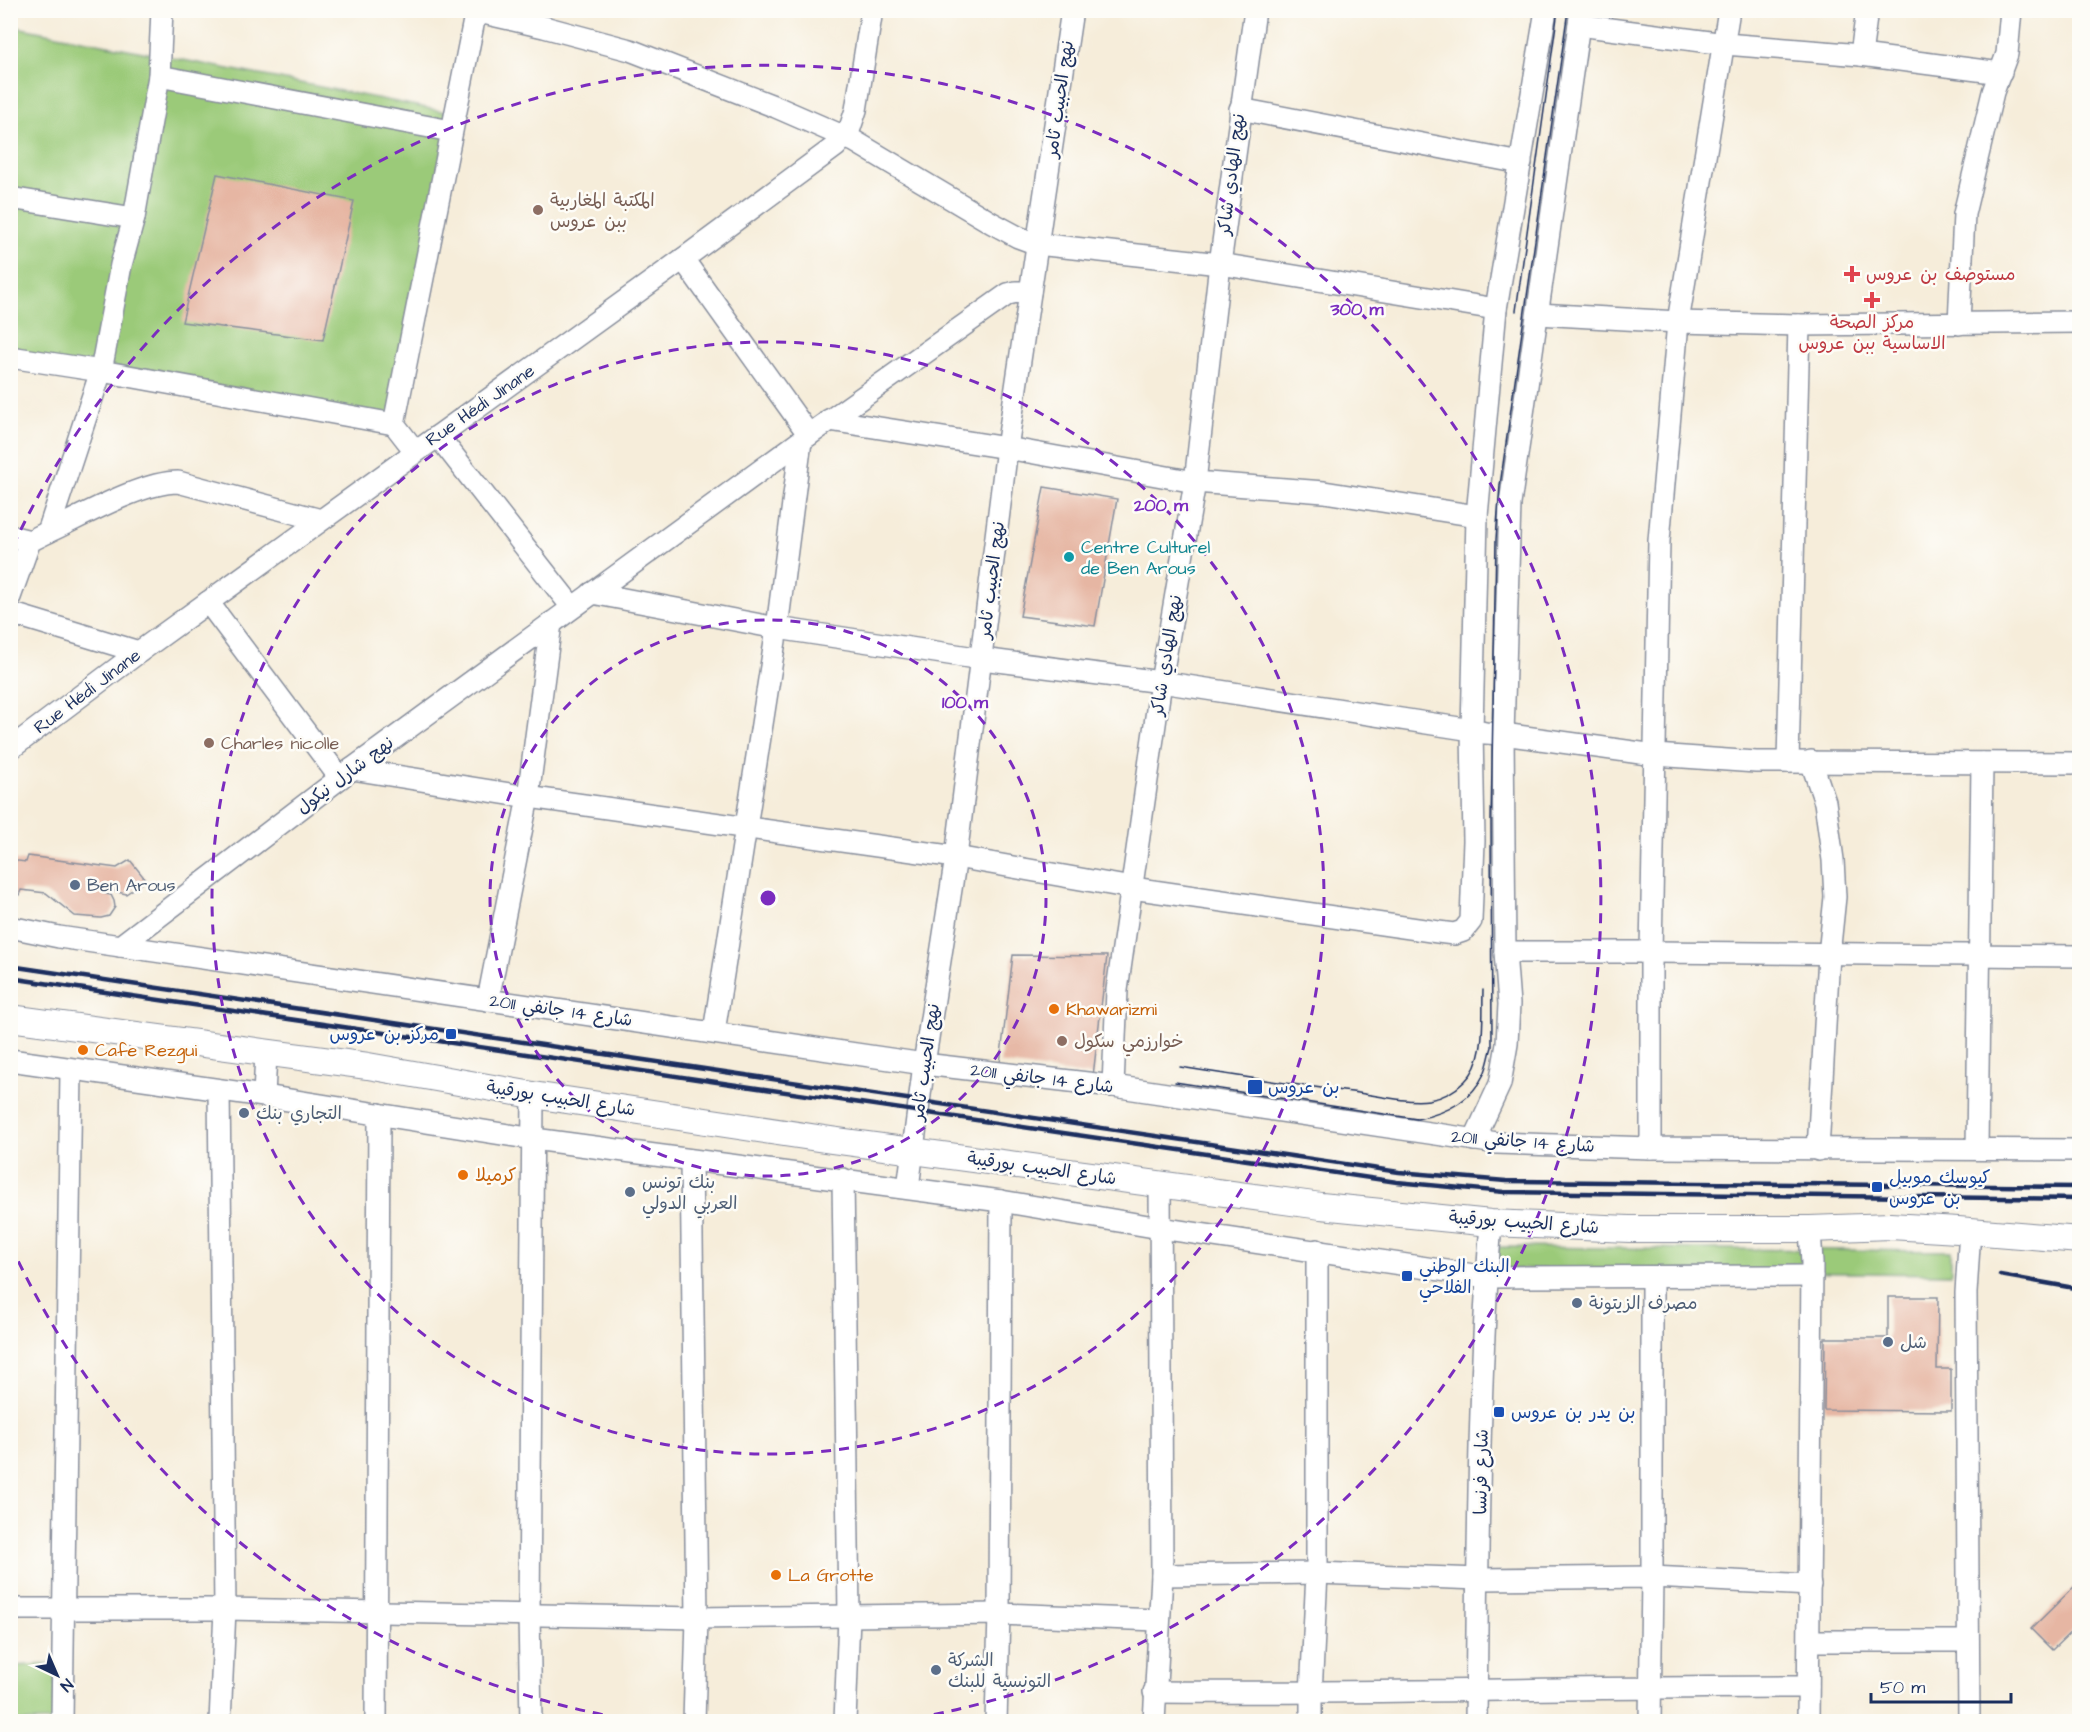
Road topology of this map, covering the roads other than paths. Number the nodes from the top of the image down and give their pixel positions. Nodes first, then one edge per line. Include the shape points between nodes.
1 (162, 10) edge
2 (872, 10) edge
3 (1072, 10) edge
4 (1255, 10) edge
5 (1730, 10) edge
6 (1868, 10) edge
7 (2011, 10) edge
8 (474, 11) edge
9 (1542, 11) edge
10 (1580, 18) edge
11 (1725, 44) junction
12 (1861, 55) junction
13 (2001, 73) junction
14 (159, 76) junction
15 (1240, 109) junction
16 (451, 130) junction
17 (844, 137) junction
18 (1521, 164) junction
19 (10, 198) edge
20 (134, 218) junction
21 (1037, 244) junction
22 (682, 259) junction
23 (1220, 264) junction
24 (1030, 292) junction
25 (1496, 309) junction
26 (1538, 314) junction
27 (1678, 322) junction
28 (2079, 322) edge
29 (1959, 324) junction
30 (1799, 325) junction
31 (10, 357) edge
32 (101, 370) junction
33 (829, 420) junction
34 (394, 423) junction
35 (438, 436) junction
36 (805, 438) junction
37 (1007, 448) junction
38 (415, 451) junction
39 (1195, 482) junction
40 (1477, 516) junction
41 (321, 520) junction
42 (30, 536) edge
43 (592, 593) junction
44 (10, 597) edge
45 (208, 602) junction
46 (572, 607) junction
47 (10, 613) edge
48 (550, 623) junction
49 (777, 628) junction
50 (138, 652) junction
51 (982, 659) junction
52 (1161, 682) junction
53 (1472, 729) junction
54 (1503, 734) junction
55 (10, 749) edge
56 (1655, 755) junction
57 (1811, 761) junction
58 (1788, 762) junction
59 (1982, 763) junction
60 (2079, 763) edge
61 (346, 773) junction
62 (528, 797) junction
63 (745, 828) junction
64 (956, 857) junction
65 (1132, 888) junction
66 (10, 927) edge
67 (120, 946) junction
68 (1505, 952) junction
69 (1651, 952) junction
70 (1829, 955) junction
71 (1979, 955) junction
72 (2079, 956) edge
73 (488, 1000) junction
74 (10, 1018) edge
75 (714, 1032) junction
76 (266, 1053) junction
77 (10, 1060) edge
78 (924, 1064) junction
79 (71, 1070) junction
80 (1113, 1086) junction
81 (219, 1089) junction
82 (533, 1095) junction
83 (264, 1096) junction
84 (379, 1114) junction
85 (534, 1138) junction
86 (1474, 1140) junction
87 (1651, 1148) junction
88 (1977, 1149) junction
89 (1818, 1150) junction
90 (2079, 1150) edge
91 (912, 1151) junction
92 (691, 1161) junction
93 (843, 1179) junction
94 (1160, 1184) junction
95 (908, 1188) junction
96 (1000, 1201) junction
97 (1491, 1223) junction
98 (1160, 1228) junction
99 (1810, 1229) junction
100 (1970, 1230) junction
101 (2079, 1239) edge
102 (1317, 1250) junction
103 (1812, 1276) junction
104 (1487, 1277) junction
105 (1652, 1277) junction
106 (1317, 1573) junction
107 (1162, 1575) junction
108 (1653, 1577) junction
109 (1479, 1579) junction
110 (1810, 1585) junction
111 (10, 1609) edge
112 (64, 1609) junction
113 (225, 1609) junction
114 (375, 1612) junction
115 (999, 1614) junction
116 (529, 1615) junction
117 (849, 1616) junction
118 (697, 1618) junction
119 (1158, 1620) junction
120 (1810, 1641) junction
121 (1968, 1641) junction
122 (1651, 1687) junction
123 (1808, 1687) junction
124 (1476, 1689) junction
125 (1154, 1692) junction
126 (1311, 1694) junction
127 (62, 1722) edge
128 (220, 1722) edge
129 (376, 1722) edge
130 (531, 1722) edge
131 (694, 1722) edge
132 (845, 1722) edge
133 (996, 1722) edge
134 (1154, 1722) edge
135 (1311, 1722) edge
136 (1476, 1722) edge
137 (1650, 1722) edge
138 (1808, 1722) edge
139 (1970, 1722) edge

1 - 14 street
2 - 17 street, Rue Hédi Jinane via 856,110
3 - 21 street, نهج الحبيب ثامر
4 - 15 street, نهج الهادي شاكر
5 - 11 street
6 - 12 street
7 - 13 street
8 - 16 street
8 - 17 street via 630,50
9 - 18 street
10 - 11 street
10 - 26 street
11 - 12 street
11 - 27 street
12 - 13 street
13 - 29 street via 1964,214
14 - 16 street
14 - 20 street
15 - 18 street
15 - 23 street, نهج الهادي شاكر
16 - 34 street
17 - 21 street via 992,223
17 - 22 street, Rue Hédi Jinane via 819,160
18 - 25 street
19 - 20 street
20 - 32 street
21 - 23 street
21 - 24 street, نهج الحبيب ثامر
22 - 35 street, Rue Hédi Jinane
22 - 36 street
23 - 25 street
23 - 39 street, نهج الهادي شاكر
24 - 33 street, نهج شارل نيكول via 1008,294
24 - 37 street, نهج الحبيب ثامر
25 - 40 street
26 - 27 street
26 - 54 street via 1510,504
27 - 30 street
27 - 56 street via 1659,541
28 - 29 street
29 - 30 street
30 - 58 street
31 - 32 street
32 - 34 street
32 - 42 street
33 - 36 street, نهج شارل نيكول
33 - 37 street
34 - 38 street
35 - 38 street, Rue Hédi Jinane
35 - 46 street
36 - 43 street, نهج شارل نيكول
36 - 49 street
37 - 39 street
37 - 51 street, نهج الحبيب ثامر
38 - 41 street, Rue Hédi Jinane
39 - 40 street via 1324,492
39 - 52 street, نهج الهادي شاكر
40 - 53 street
41 - 42 street via 166,482
41 - 45 street, Rue Hédi Jinane
42 - 44 street
43 - 46 street, نهج شارل نيكول
43 - 49 street
45 - 50 street, Rue Hédi Jinane
45 - 61 street
46 - 48 street, نهج شارل نيكول
47 - 50 street
48 - 61 street, نهج شارل نيكول
48 - 62 street
49 - 51 street
49 - 63 street
50 - 55 street, Rue Hédi Jinane
51 - 52 street
51 - 64 street, نهج الحبيب ثامر
52 - 53 street
52 - 65 street, نهج الهادي شاكر
53 - 54 street
53 - 65 street via 1471,921 1463,932 1438,932
54 - 56 street
54 - 68 street
56 - 58 street
56 - 69 street
57 - 58 street
57 - 59 street
57 - 70 street via 1826,802 1833,860 1835,897
59 - 60 street
59 - 71 street
61 - 62 street
61 - 67 street, نهج شارل نيكول
62 - 63 street
62 - 73 street
63 - 64 street
63 - 75 street
64 - 65 street
64 - 78 street, نهج الحبيب ثامر
65 - 80 street, نهج الهادي شاكر via 1117,990
66 - 67 street, شارع 14 جانفي 2011
67 - 73 street, شارع 14 جانفي 2011
68 - 69 street
68 - 86 street via 1507,1044 1500,1084
69 - 70 street
69 - 87 street
70 - 71 street
70 - 89 street
71 - 72 street
71 - 88 street
73 - 75 street, شارع 14 جانفي 2011
74 - 76 main road, شارع الحبيب بورقيبة
75 - 78 street, شارع 14 جانفي 2011
76 - 82 main road, شارع الحبيب بورقيبة via 368,1066
76 - 83 street
77 - 79 street
78 - 80 street, شارع 14 جانفي 2011
78 - 91 street, نهج الحبيب ثامر
79 - 81 street
79 - 112 street
80 - 86 street, شارع 14 جانفي 2011
81 - 83 street
81 - 113 street
82 - 85 street
82 - 91 main road, شارع الحبيب بورقيبة
83 - 84 street
84 - 85 street
84 - 114 street
85 - 92 street
85 - 116 street
86 - 87 street, شارع 14 جانفي 2011
87 - 89 street, شارع 14 جانفي 2011
88 - 89 street, شارع 14 جانفي 2011
88 - 90 street, شارع 14 جانفي 2011
91 - 94 main road, شارع الحبيب بورقيبة
91 - 95 street, نهج الحبيب ثامر
92 - 93 street
92 - 118 street
93 - 95 street
93 - 117 street
94 - 97 main road, شارع الحبيب بورقيبة
94 - 98 street
95 - 96 street
96 - 98 street
96 - 115 street
97 - 99 main road, شارع الحبيب بورقيبة via 1629,1229
97 - 104 street, شارع فرنسا
98 - 102 street
98 - 107 street
99 - 100 main road, شارع الحبيب بورقيبة via 1890,1226
99 - 103 street
100 - 101 main road, شارع الحبيب بورقيبة
100 - 121 street via 1966,1293
102 - 104 street
102 - 106 street
103 - 105 street
103 - 110 street
104 - 105 street
104 - 109 street, شارع فرنسا
105 - 108 street
106 - 107 street
106 - 109 street
106 - 126 street
107 - 119 street
108 - 109 street
108 - 110 street
108 - 122 street
109 - 124 street, شارع فرنسا
110 - 120 street
111 - 112 street
112 - 113 street
112 - 127 street
113 - 114 street
113 - 128 street
114 - 116 street
114 - 129 street
115 - 117 street
115 - 119 street
115 - 133 street
116 - 118 street
116 - 130 street
117 - 118 street
117 - 132 street
118 - 131 street
119 - 125 street
120 - 121 street
120 - 123 street
121 - 139 street
122 - 123 street
122 - 124 street
122 - 137 street
123 - 138 street
124 - 126 street
124 - 136 street, شارع فرنسا
125 - 126 street
125 - 134 street
126 - 135 street

